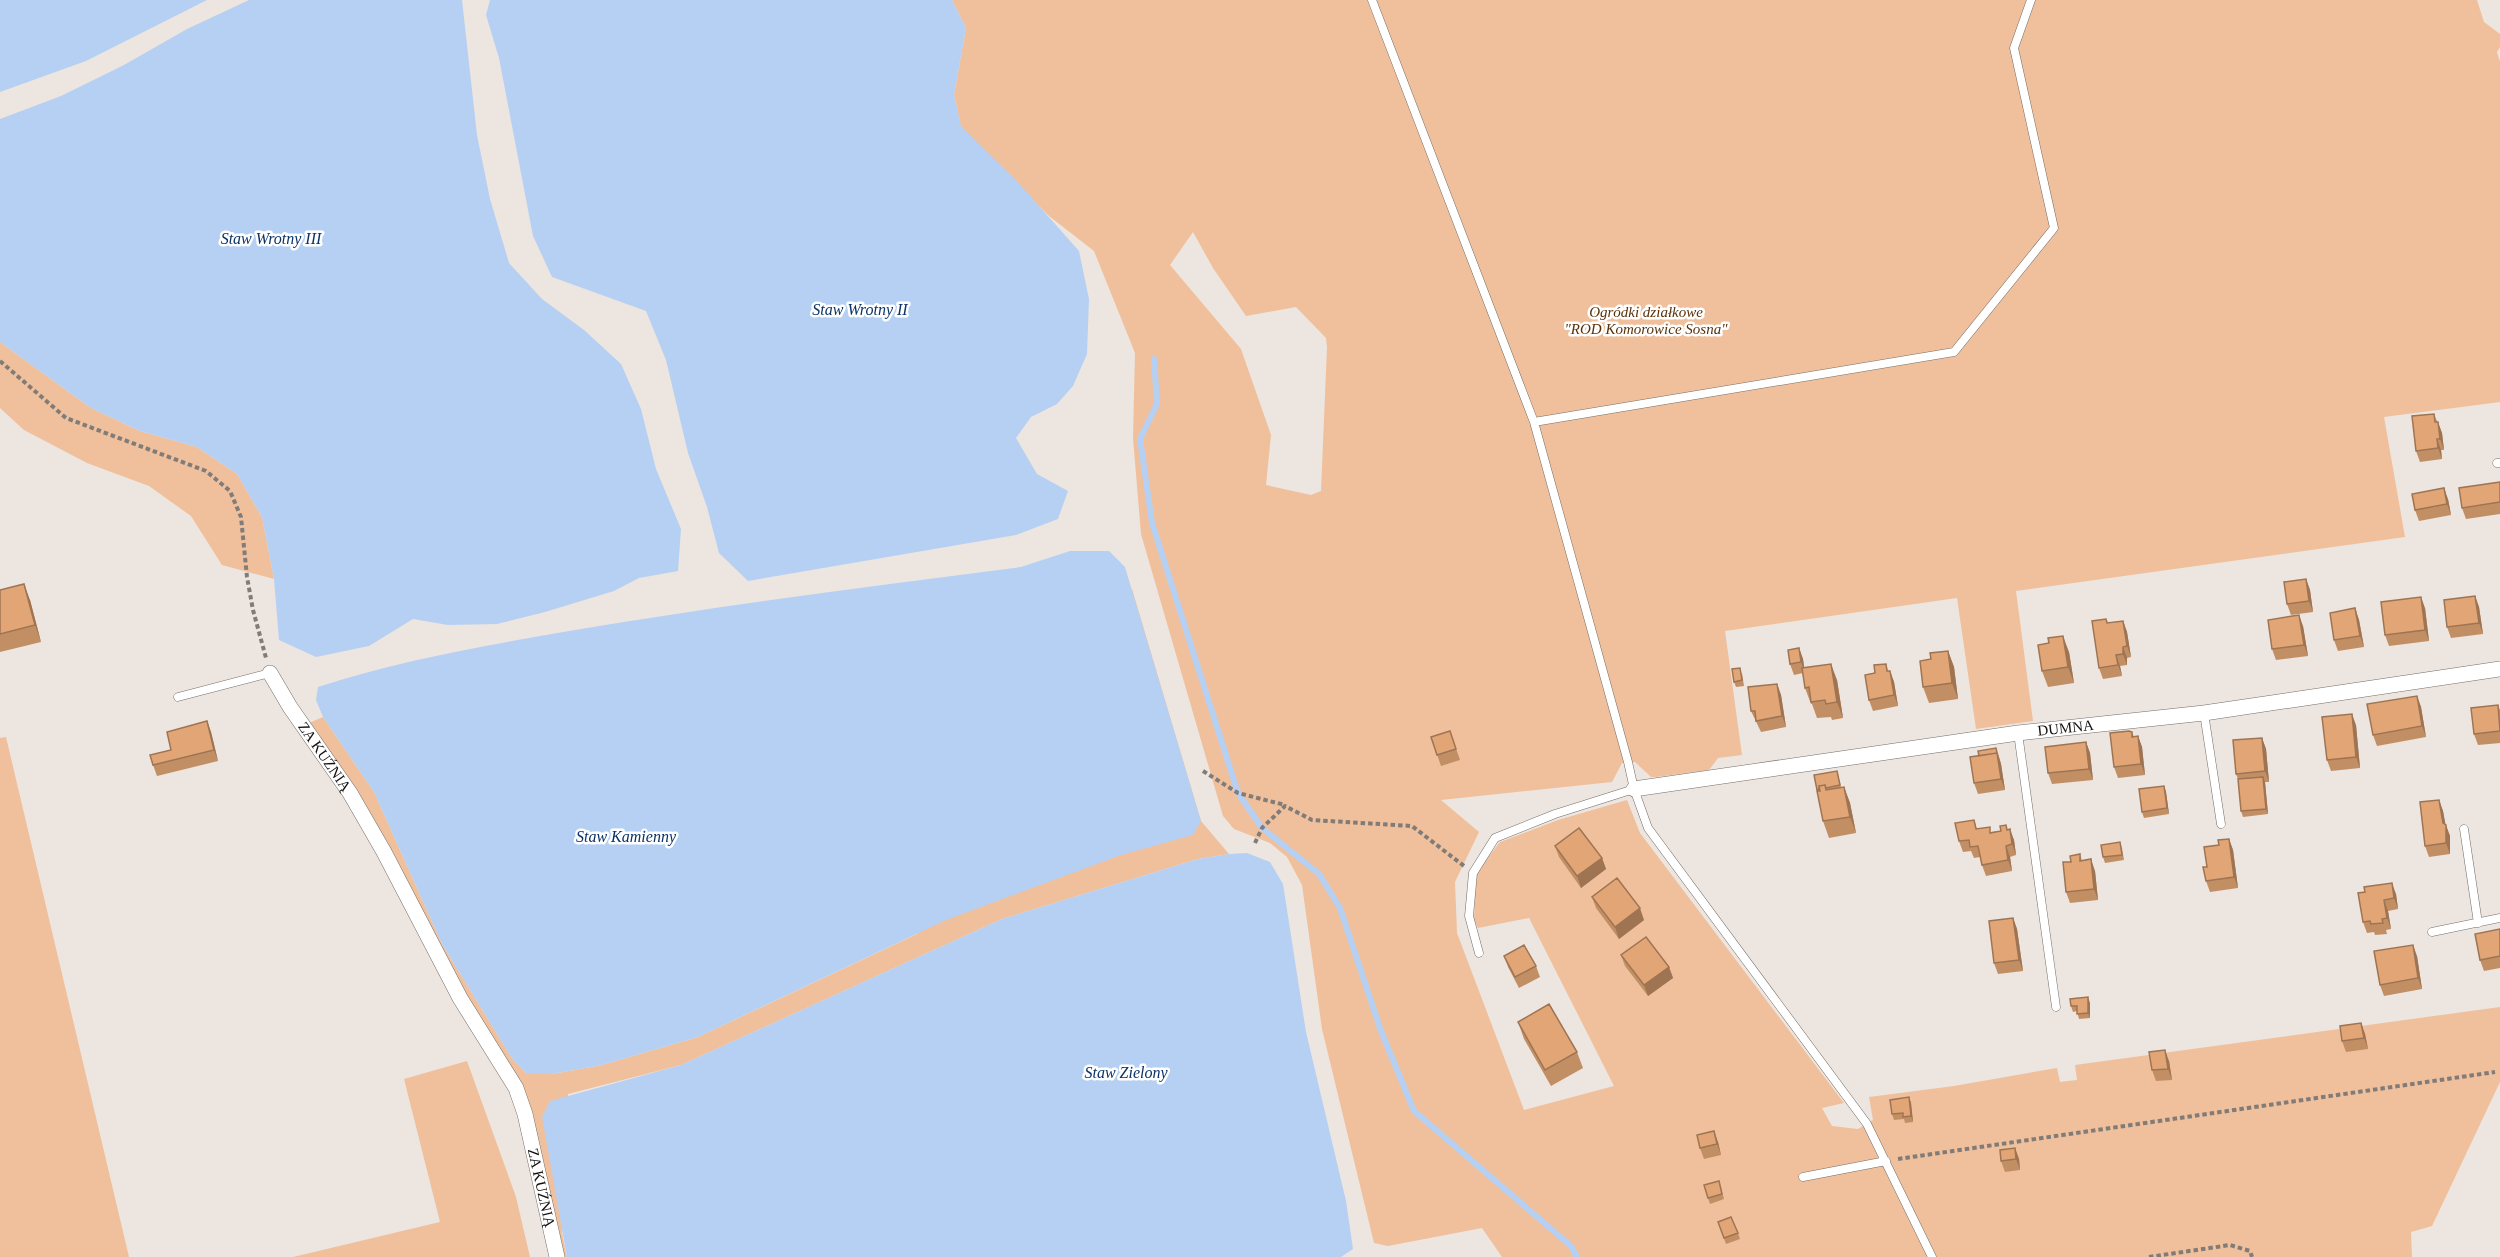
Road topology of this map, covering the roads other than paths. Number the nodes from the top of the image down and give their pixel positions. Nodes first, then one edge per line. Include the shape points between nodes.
1 (1372, 0) edge
2 (2031, 0) edge
3 (1534, 422) junction
4 (2500, 669) edge
5 (270, 673) joint
6 (178, 697) dead end
7 (2204, 713) junction
8 (2018, 733) junction
9 (1634, 789) junction
10 (2221, 824) dead end
11 (2464, 829) dead end
12 (2500, 918) edge
13 (2478, 923) junction
14 (2432, 932) dead end
15 (1479, 952) dead end
16 (2056, 1007) dead end
17 (1886, 1161) junction
18 (1803, 1176) dead end
19 (557, 1257) edge
20 (1932, 1257) edge

1 - 3 lane
2 - 3 lane via 2014,48 2054,228 1954,352
3 - 9 lane
4 - 7 street, DUMNA
5 - 6 lane
5 - 19 street, ZA KUŹNIĄ via 350,793 460,998 516,1088
7 - 8 street, DUMNA
7 - 10 lane
8 - 9 street, DUMNA
8 - 16 lane
9 - 15 lane via 1494,838 1473,873 1469,916
9 - 17 lane via 1648,828 1850,1099
11 - 13 lane
12 - 13 lane
13 - 14 lane
17 - 18 lane
17 - 20 lane

